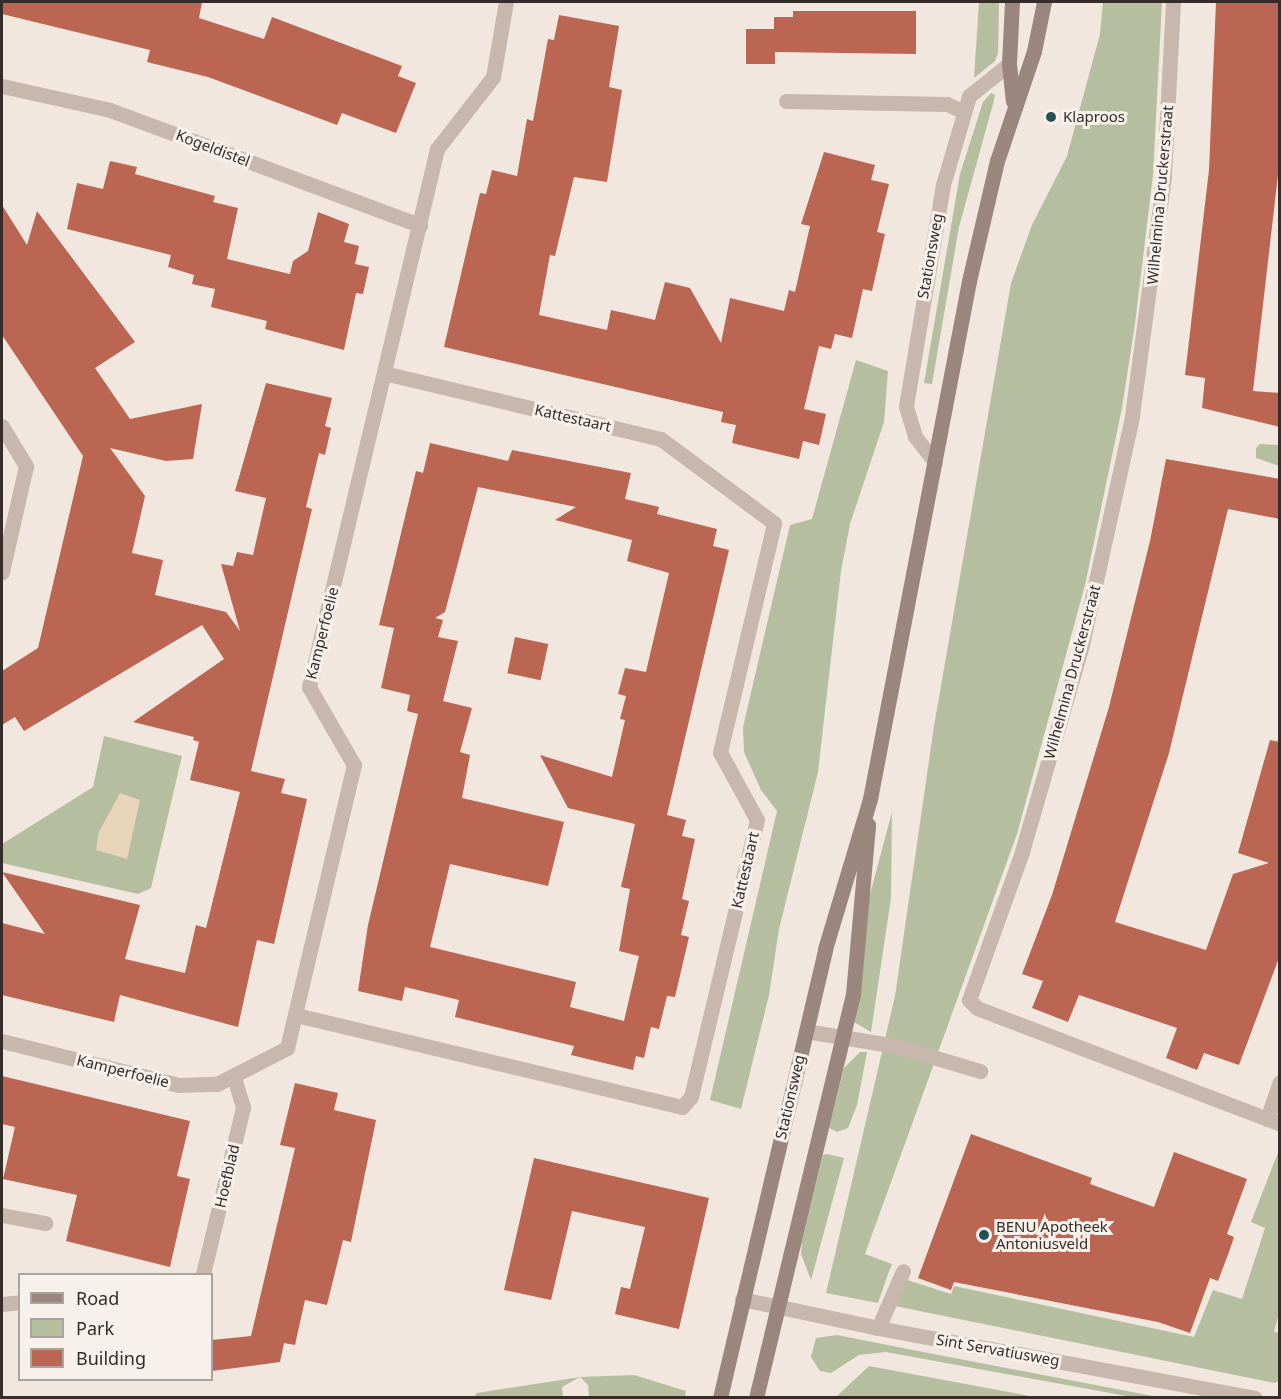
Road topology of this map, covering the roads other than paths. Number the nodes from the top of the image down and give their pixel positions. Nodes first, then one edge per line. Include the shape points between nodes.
1 (506, 2) edge
2 (1012, 2) edge
3 (1044, 2) edge
4 (1173, 2) edge
5 (1010, 63) junction
6 (2, 86) edge
7 (786, 100) dead end
8 (1013, 104) junction
9 (964, 112) junction
10 (420, 225) junction
11 (384, 374) junction
12 (2, 426) edge
13 (935, 462) junction
14 (2, 572) edge
15 (870, 799) junction
16 (296, 1015) junction
17 (806, 1031) junction
18 (842, 1037) junction
19 (2, 1041) edge
20 (980, 1071) dead end
21 (234, 1077) junction
22 (1280, 1082) edge
23 (1273, 1122) edge
24 (2, 1215) edge
25 (45, 1223) dead end
26 (903, 1271) dead end
27 (203, 1273) edge
28 (742, 1299) junction
29 (18, 1302) edge
30 (2, 1304) edge
31 (776, 1306) junction
32 (878, 1328) junction
33 (720, 1398) edge
34 (756, 1398) edge
35 (1255, 1398) edge

1 - 10 street, Kamperfoelie via 494,77 437,149
2 - 5 main road, Stationsweg
3 - 8 main road, Stationsweg via 1034,51
4 - 23 street, Wilhelmina Druckerstraat via 1164,176 1132,417 1082,645 1022,852 969,1000 977,1008
5 - 8 main road, Stationsweg
5 - 9 street, Stationsweg via 969,96
6 - 10 street, Kogeldistel via 110,110
7 - 9 street via 947,104
8 - 13 main road, Stationsweg via 969,281
9 - 13 street, Stationsweg via 943,186 906,406 915,436
10 - 11 street, Kamperfoelie
11 - 16 street, Kamperfoelie via 309,687 354,765
11 - 16 street, Kattestaart via 661,439 774,523 720,752 757,820 691,1097 682,1107
12 - 14 street via 26,466
13 - 15 main road, Stationsweg
15 - 17 main road, Stationsweg via 844,877
15 - 18 main road, Stationsweg via 853,994
16 - 21 street, Kamperfoelie via 287,1048
17 - 18 street
17 - 28 main road, Stationsweg
18 - 20 street via 896,1046
18 - 31 main road, Stationsweg
19 - 21 street, Kamperfoelie via 179,1085 217,1084
21 - 27 street, Hoefblad via 243,1107
22 - 23 street
24 - 25 street
26 - 32 street
28 - 31 street, Sint Servatiusweg
28 - 33 main road, Stationsweg
29 - 30 street
31 - 32 street, Sint Servatiusweg
31 - 34 main road, Stationsweg
32 - 35 street, Sint Servatiusweg

